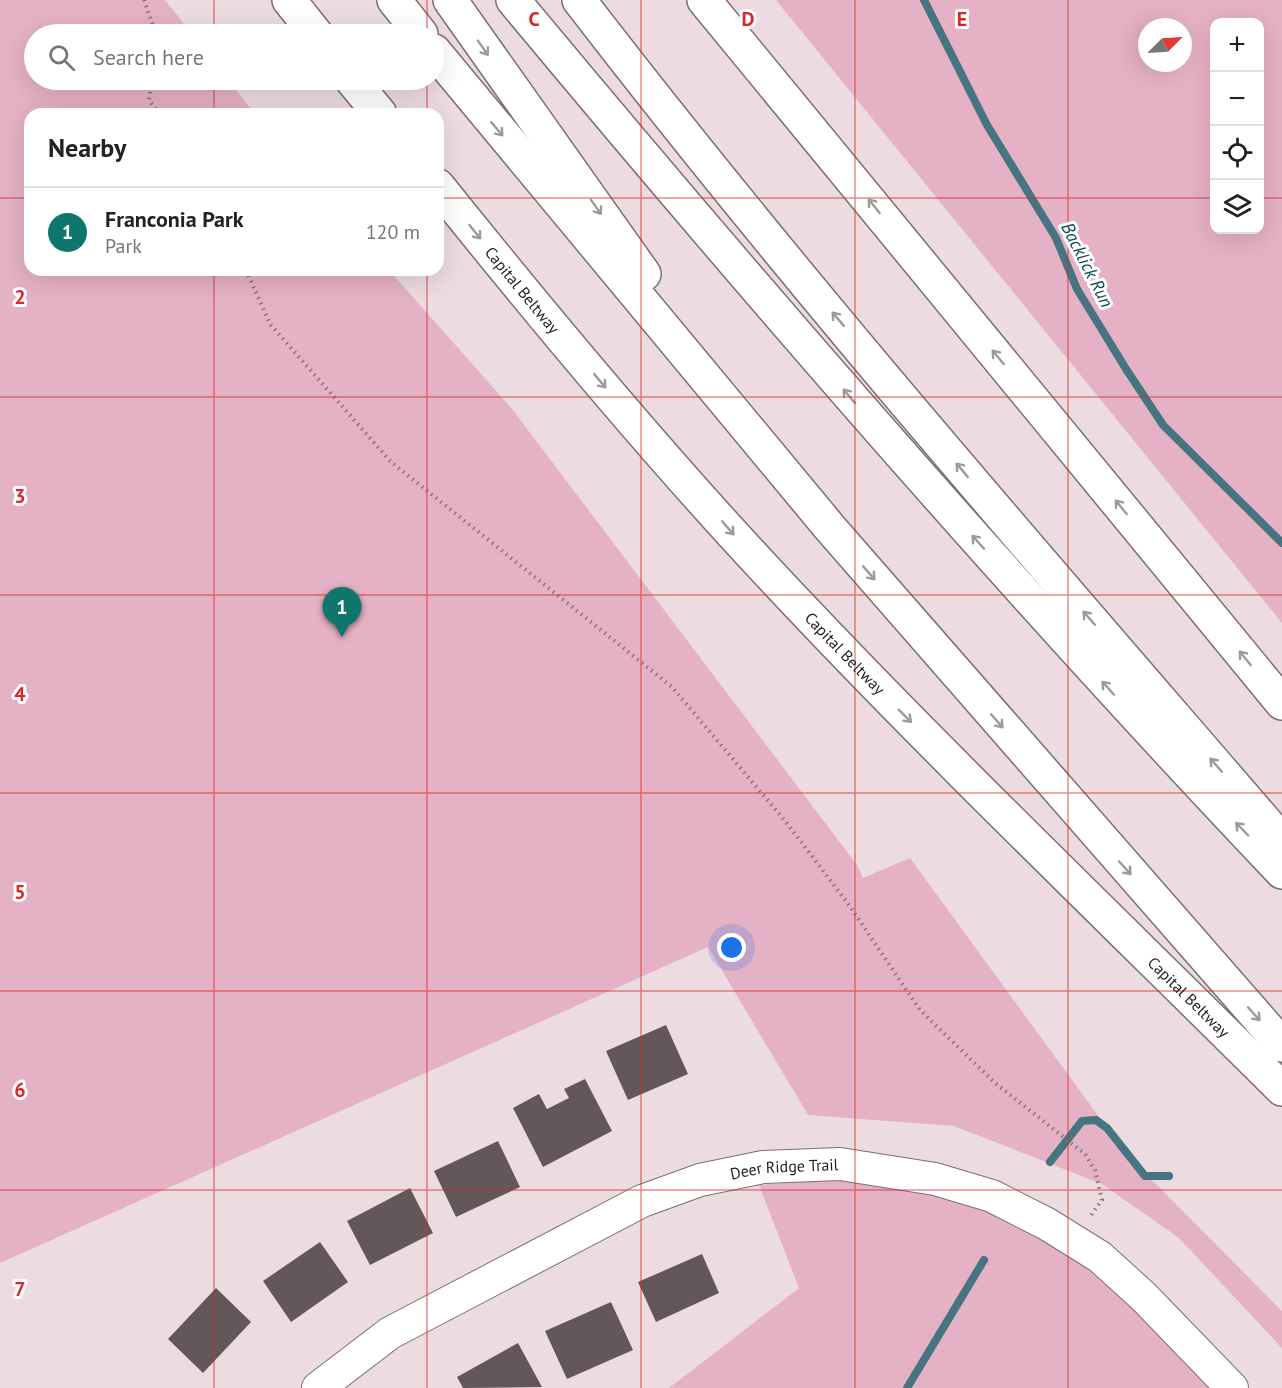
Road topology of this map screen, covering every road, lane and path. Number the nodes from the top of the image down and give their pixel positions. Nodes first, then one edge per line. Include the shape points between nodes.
1 (144, 0) edge
2 (289, 0) edge
3 (394, 0) edge
4 (450, 0) edge
5 (513, 0) edge
6 (579, 0) edge
7 (704, 0) edge
8 (152, 24) edge
9 (308, 24) edge
10 (413, 24) edge
11 (444, 63) edge
12 (150, 90) edge
13 (360, 90) edge
14 (155, 108) edge
15 (375, 108) edge
16 (444, 193) edge
17 (249, 276) edge
18 (831, 529) junction
19 (1282, 703) edge
20 (1282, 842) edge
21 (1282, 872) edge
22 (1282, 1045) edge
23 (1282, 1089) edge
24 (1073, 1240) junction
25 (318, 1388) edge
26 (1232, 1388) edge

1 - 8 path
2 - 9 highway
3 - 10 highway
4 -> 18 highway via 727,392
21 -> 5 highway via 1128,710 885,439
20 -> 6 highway via 982,493 660,105
19 -> 7 highway
11 -> 18 highway
12 - 14 path via 149,100
13 - 15 highway
16 -> 23 highway, Capital Beltway via 638,426 763,567 897,708
17 - 24 path via 270,324 391,462 672,687 786,822 849,905 920,1010 995,1083 1084,1154 1095,1170 1102,1200
18 -> 22 highway
24 - 25 street, Deer Ridge Trail via 992,1196 935,1179 840,1164 752,1169 700,1180 642,1201 390,1333
24 - 26 street, Deer Ridge Trail via 1100,1257 1144,1297

